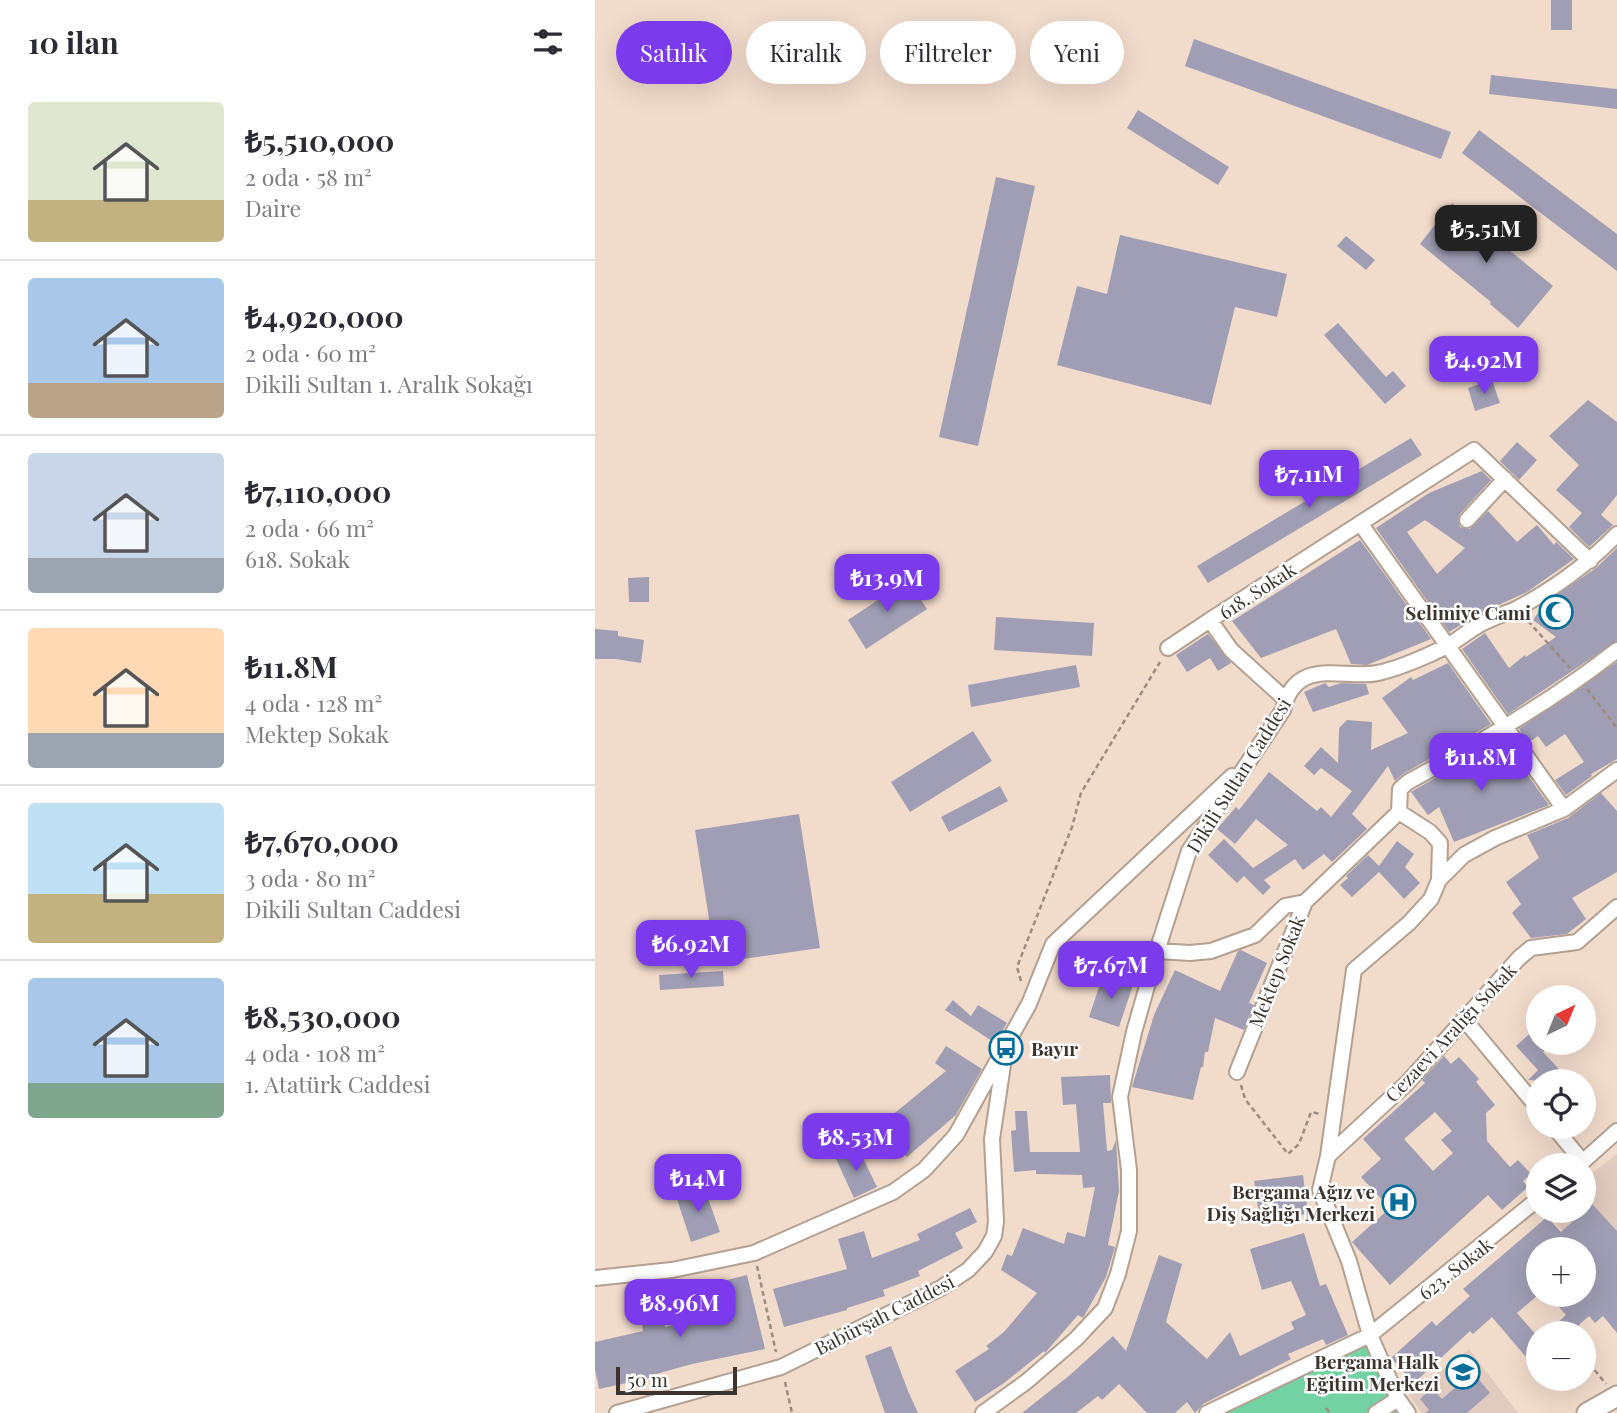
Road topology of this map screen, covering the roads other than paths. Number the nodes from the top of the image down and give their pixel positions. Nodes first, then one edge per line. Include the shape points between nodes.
1 (1505, 479) junction
2 (1467, 520) dead end
3 (1360, 523) junction
4 (1617, 534) edge
5 (1590, 561) junction
6 (1210, 620) junction
7 (1446, 646) junction
8 (1168, 648) road end
9 (1617, 650) edge
10 (1285, 699) junction
11 (1505, 727) junction
12 (1246, 763) junction
13 (1617, 770) edge
14 (1564, 809) junction
15 (1398, 812) junction
16 (1439, 880) junction
17 (1305, 902) junction
18 (1617, 907) edge
19 (1157, 951) junction
20 (1464, 1018) junction
21 (1006, 1048) junction
22 (1237, 1072) road end
23 (1526, 1093) edge
24 (1617, 1130) edge
25 (1591, 1153) edge
26 (1328, 1156) junction
27 (1526, 1210) edge
28 (595, 1278) edge
29 (1370, 1335) junction
30 (1614, 1392) edge
31 (1398, 1399) junction
32 (617, 1413) edge
33 (983, 1413) edge
34 (1207, 1413) edge
35 (1376, 1413) edge
36 (1408, 1413) edge
37 (1587, 1413) edge

1 - 2 street
1 - 3 street, 618. Sokak via 1474,450
1 - 5 street
3 - 6 street, 618. Sokak
3 - 7 street
4 - 5 street, Dikili Sultan Caddesi
5 - 7 street, Dikili Sultan Caddesi via 1545,592
6 - 8 street
6 - 10 street, 618. Sokak via 1231,650
7 - 10 street, Dikili Sultan Caddesi via 1380,673 1330,671 1308,678
7 - 11 street
9 - 11 street, Mektep Sokak
10 - 12 street, Dikili Sultan Caddesi via 1283,710
11 - 14 street
11 - 15 street, Mektep Sokak via 1408,782 1400,789
12 - 19 street, Dikili Sultan Caddesi via 1189,851
12 - 21 street via 1053,943
13 - 14 street
14 - 16 street via 1464,855
15 - 16 street via 1440,844
15 - 17 street, Mektep Sokak
16 - 26 street via 1431,899 1409,923 1354,970
17 - 19 street via 1285,905 1255,935 1211,951
17 - 22 street, Mektep Sokak
18 - 20 street, Cezaevi Aralığı Sokak via 1577,942 1531,948
19 - 33 street, Dikili Sultan Caddesi via 1120,1097 1129,1170 1129,1231 1118,1274 1105,1308 1076,1339
20 - 23 street
20 - 26 street, Cezaevi Aralığı Sokak via 1408,1082
21 - 28 street via 956,1135 924,1170 893,1192 754,1254 672,1270
21 - 32 street, Babürşah Caddesi via 992,1139 994,1236 968,1270 941,1288 781,1367
24 - 25 street
26 - 29 street via 1320,1190 1349,1261
27 - 29 street, 623. Sokak
29 - 31 street
29 - 34 street, 623. Sokak
30 - 37 main road
31 - 35 street
31 - 36 street

